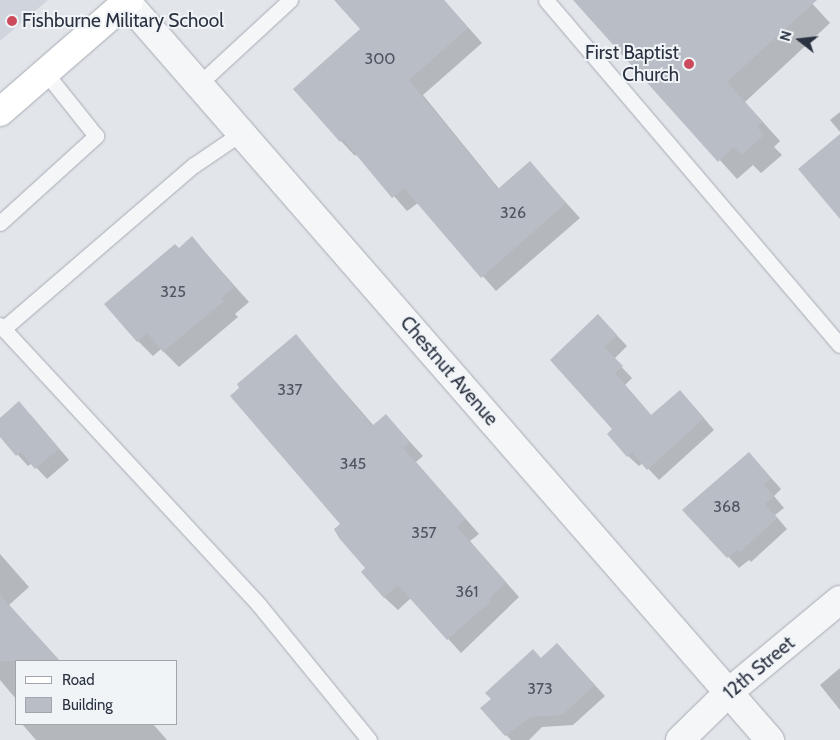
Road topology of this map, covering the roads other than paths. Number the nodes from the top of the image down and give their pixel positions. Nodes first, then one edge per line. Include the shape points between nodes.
1 (290, 0) edge
2 (546, 0) edge
3 (128, 1) edge
4 (45, 72) junction
5 (199, 84) junction
6 (0, 112) edge
7 (241, 133) junction
8 (0, 224) edge
9 (2, 327) edge
10 (840, 345) edge
11 (840, 600) edge
12 (729, 692) junction
13 (370, 740) edge
14 (680, 740) edge
15 (770, 740) edge

1 - 5 lane
2 - 10 lane
3 - 4 street
3 - 5 street, Chestnut Avenue
4 - 6 street
4 - 8 lane via 96,136
5 - 7 street, Chestnut Avenue
7 - 9 lane via 194,165
7 - 12 street, Chestnut Avenue
9 - 13 lane via 259,605
11 - 12 street, 12th Street
12 - 14 street, 12th Street
12 - 15 street, Chestnut Avenue

